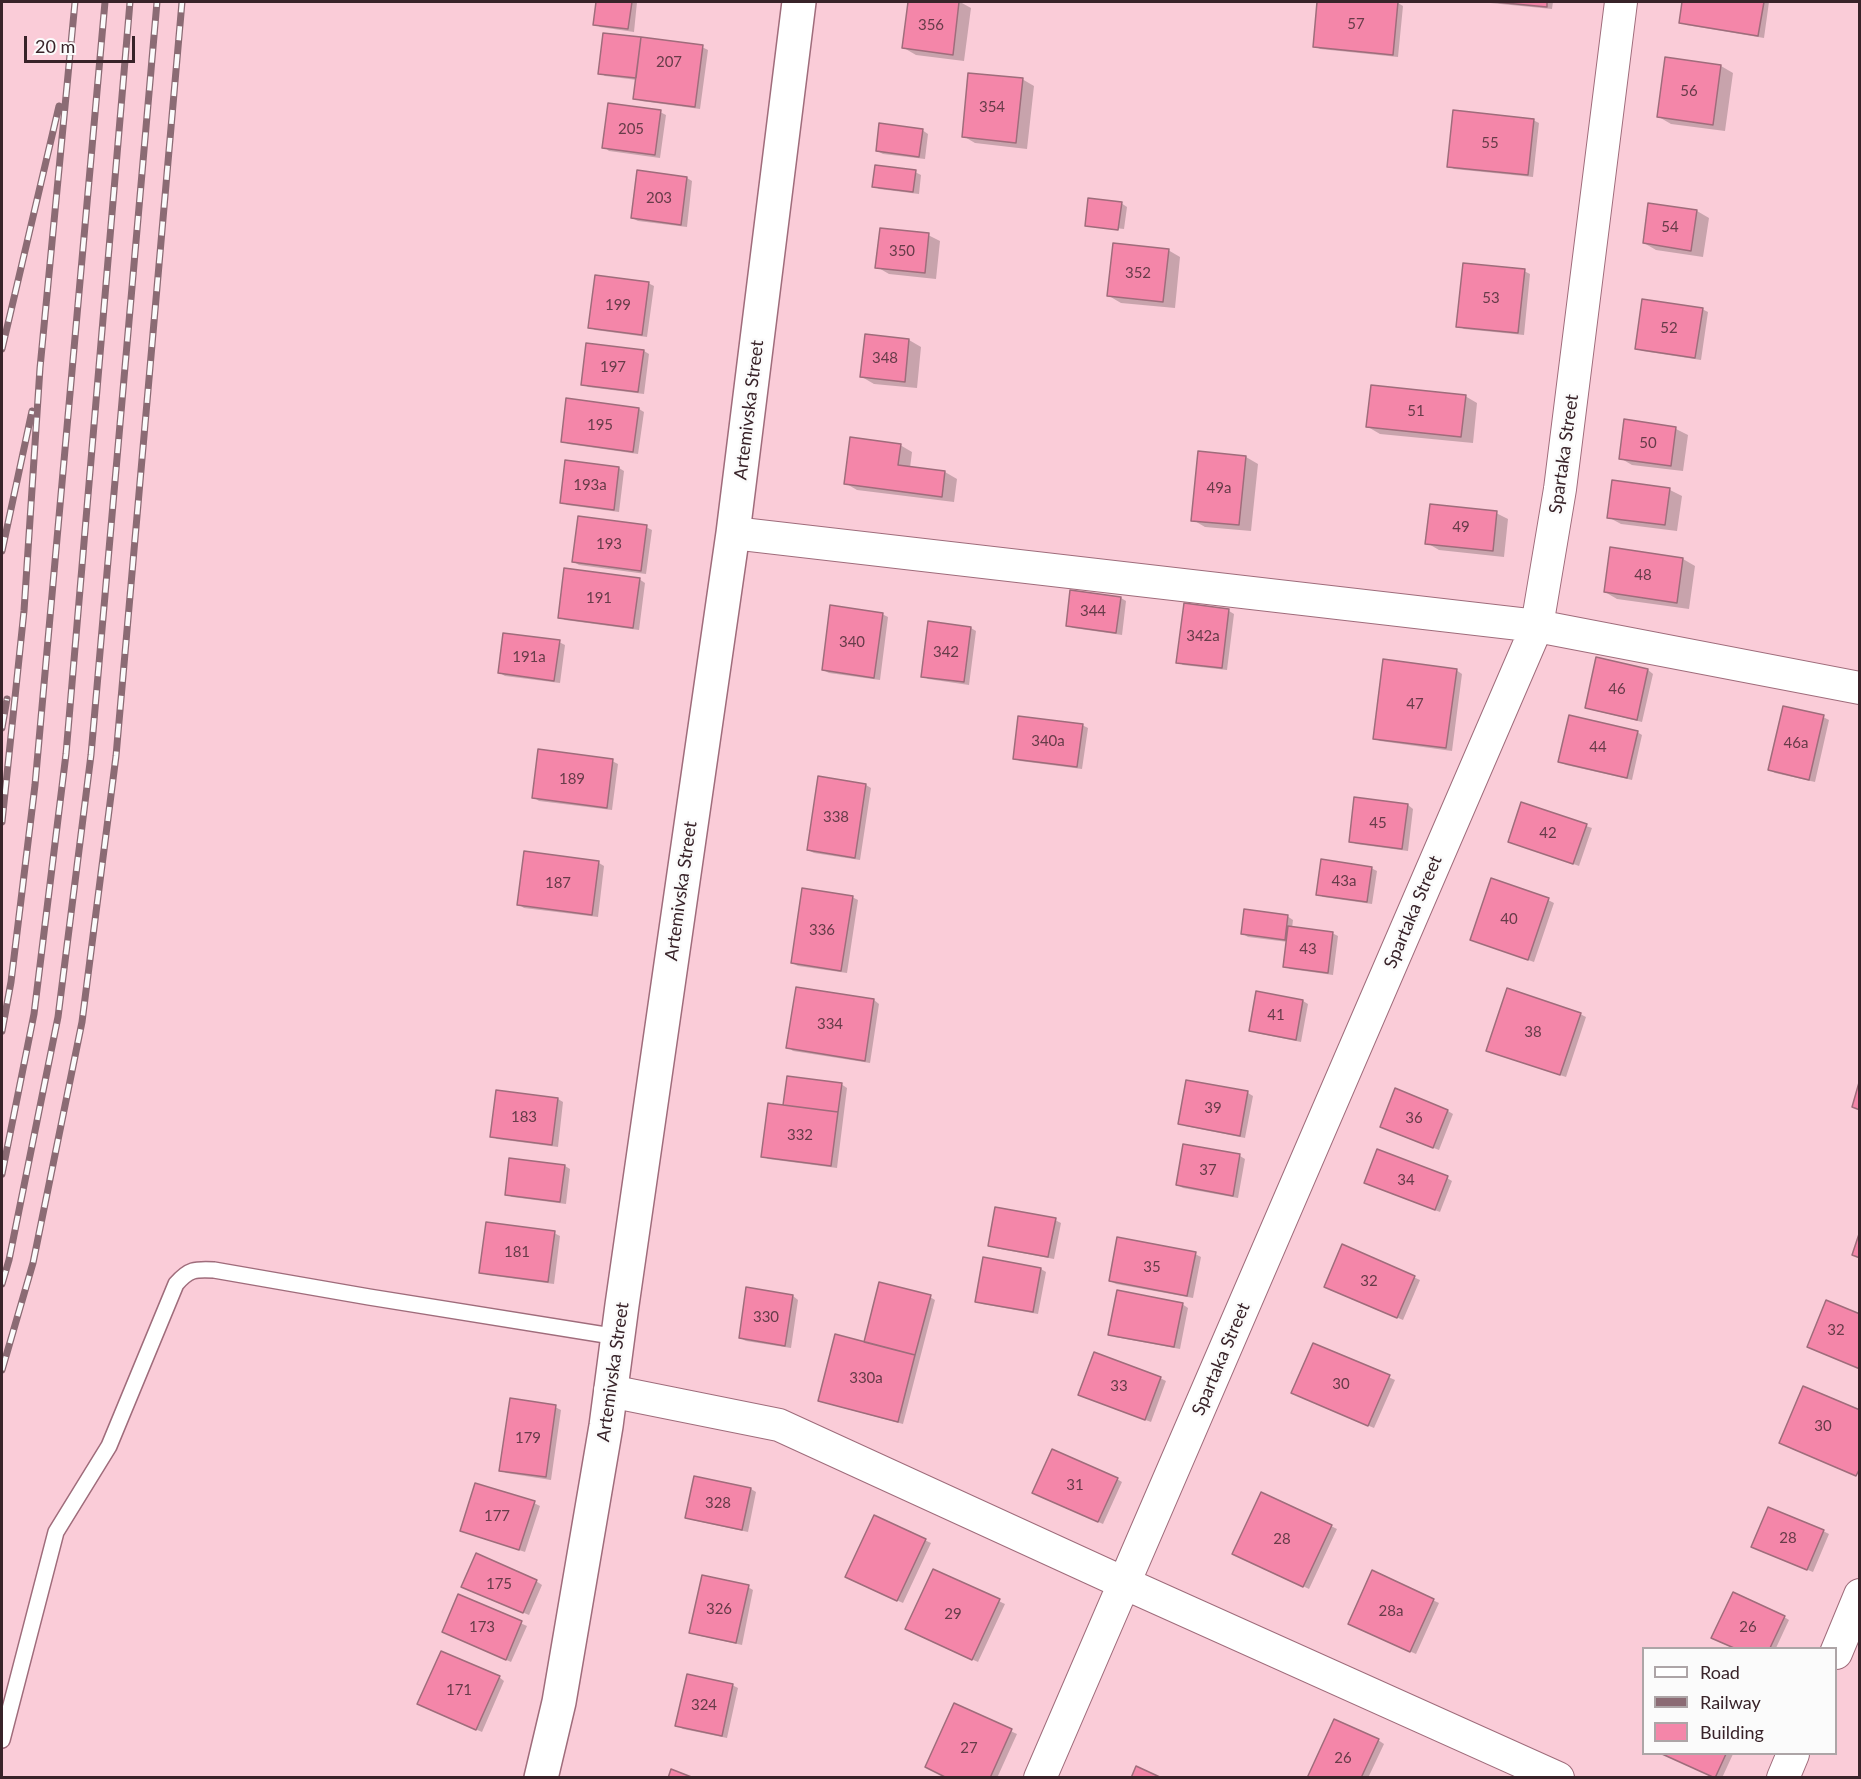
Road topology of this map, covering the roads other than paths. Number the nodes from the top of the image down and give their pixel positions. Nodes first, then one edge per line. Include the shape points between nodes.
1 (799, 2) edge
2 (1621, 2) edge
3 (733, 533) junction
4 (1537, 626) junction
5 (1860, 688) edge
6 (618, 1337) junction
7 (610, 1391) junction
8 (1124, 1583) junction
9 (1860, 1595) edge
10 (1837, 1651) edge
11 (2, 1740) edge
12 (1793, 1755) edge
13 (542, 1778) edge
14 (1040, 1778) edge
15 (1558, 1778) edge
16 (1783, 1778) edge

1 - 3 main road, Artemivska Street
2 - 4 street, Spartaka Street via 1560,489
3 - 4 street
3 - 6 main road, Artemivska Street
4 - 5 street
4 - 8 street, Spartaka Street
6 - 7 main road, Artemivska Street
6 - 11 lane via 214,1270 186,1273 176,1284 109,1446 56,1532
7 - 8 street via 779,1425
7 - 13 main road, Artemivska Street via 559,1702
8 - 14 street, Spartaka Street
8 - 15 street
9 - 10 street
12 - 16 street

